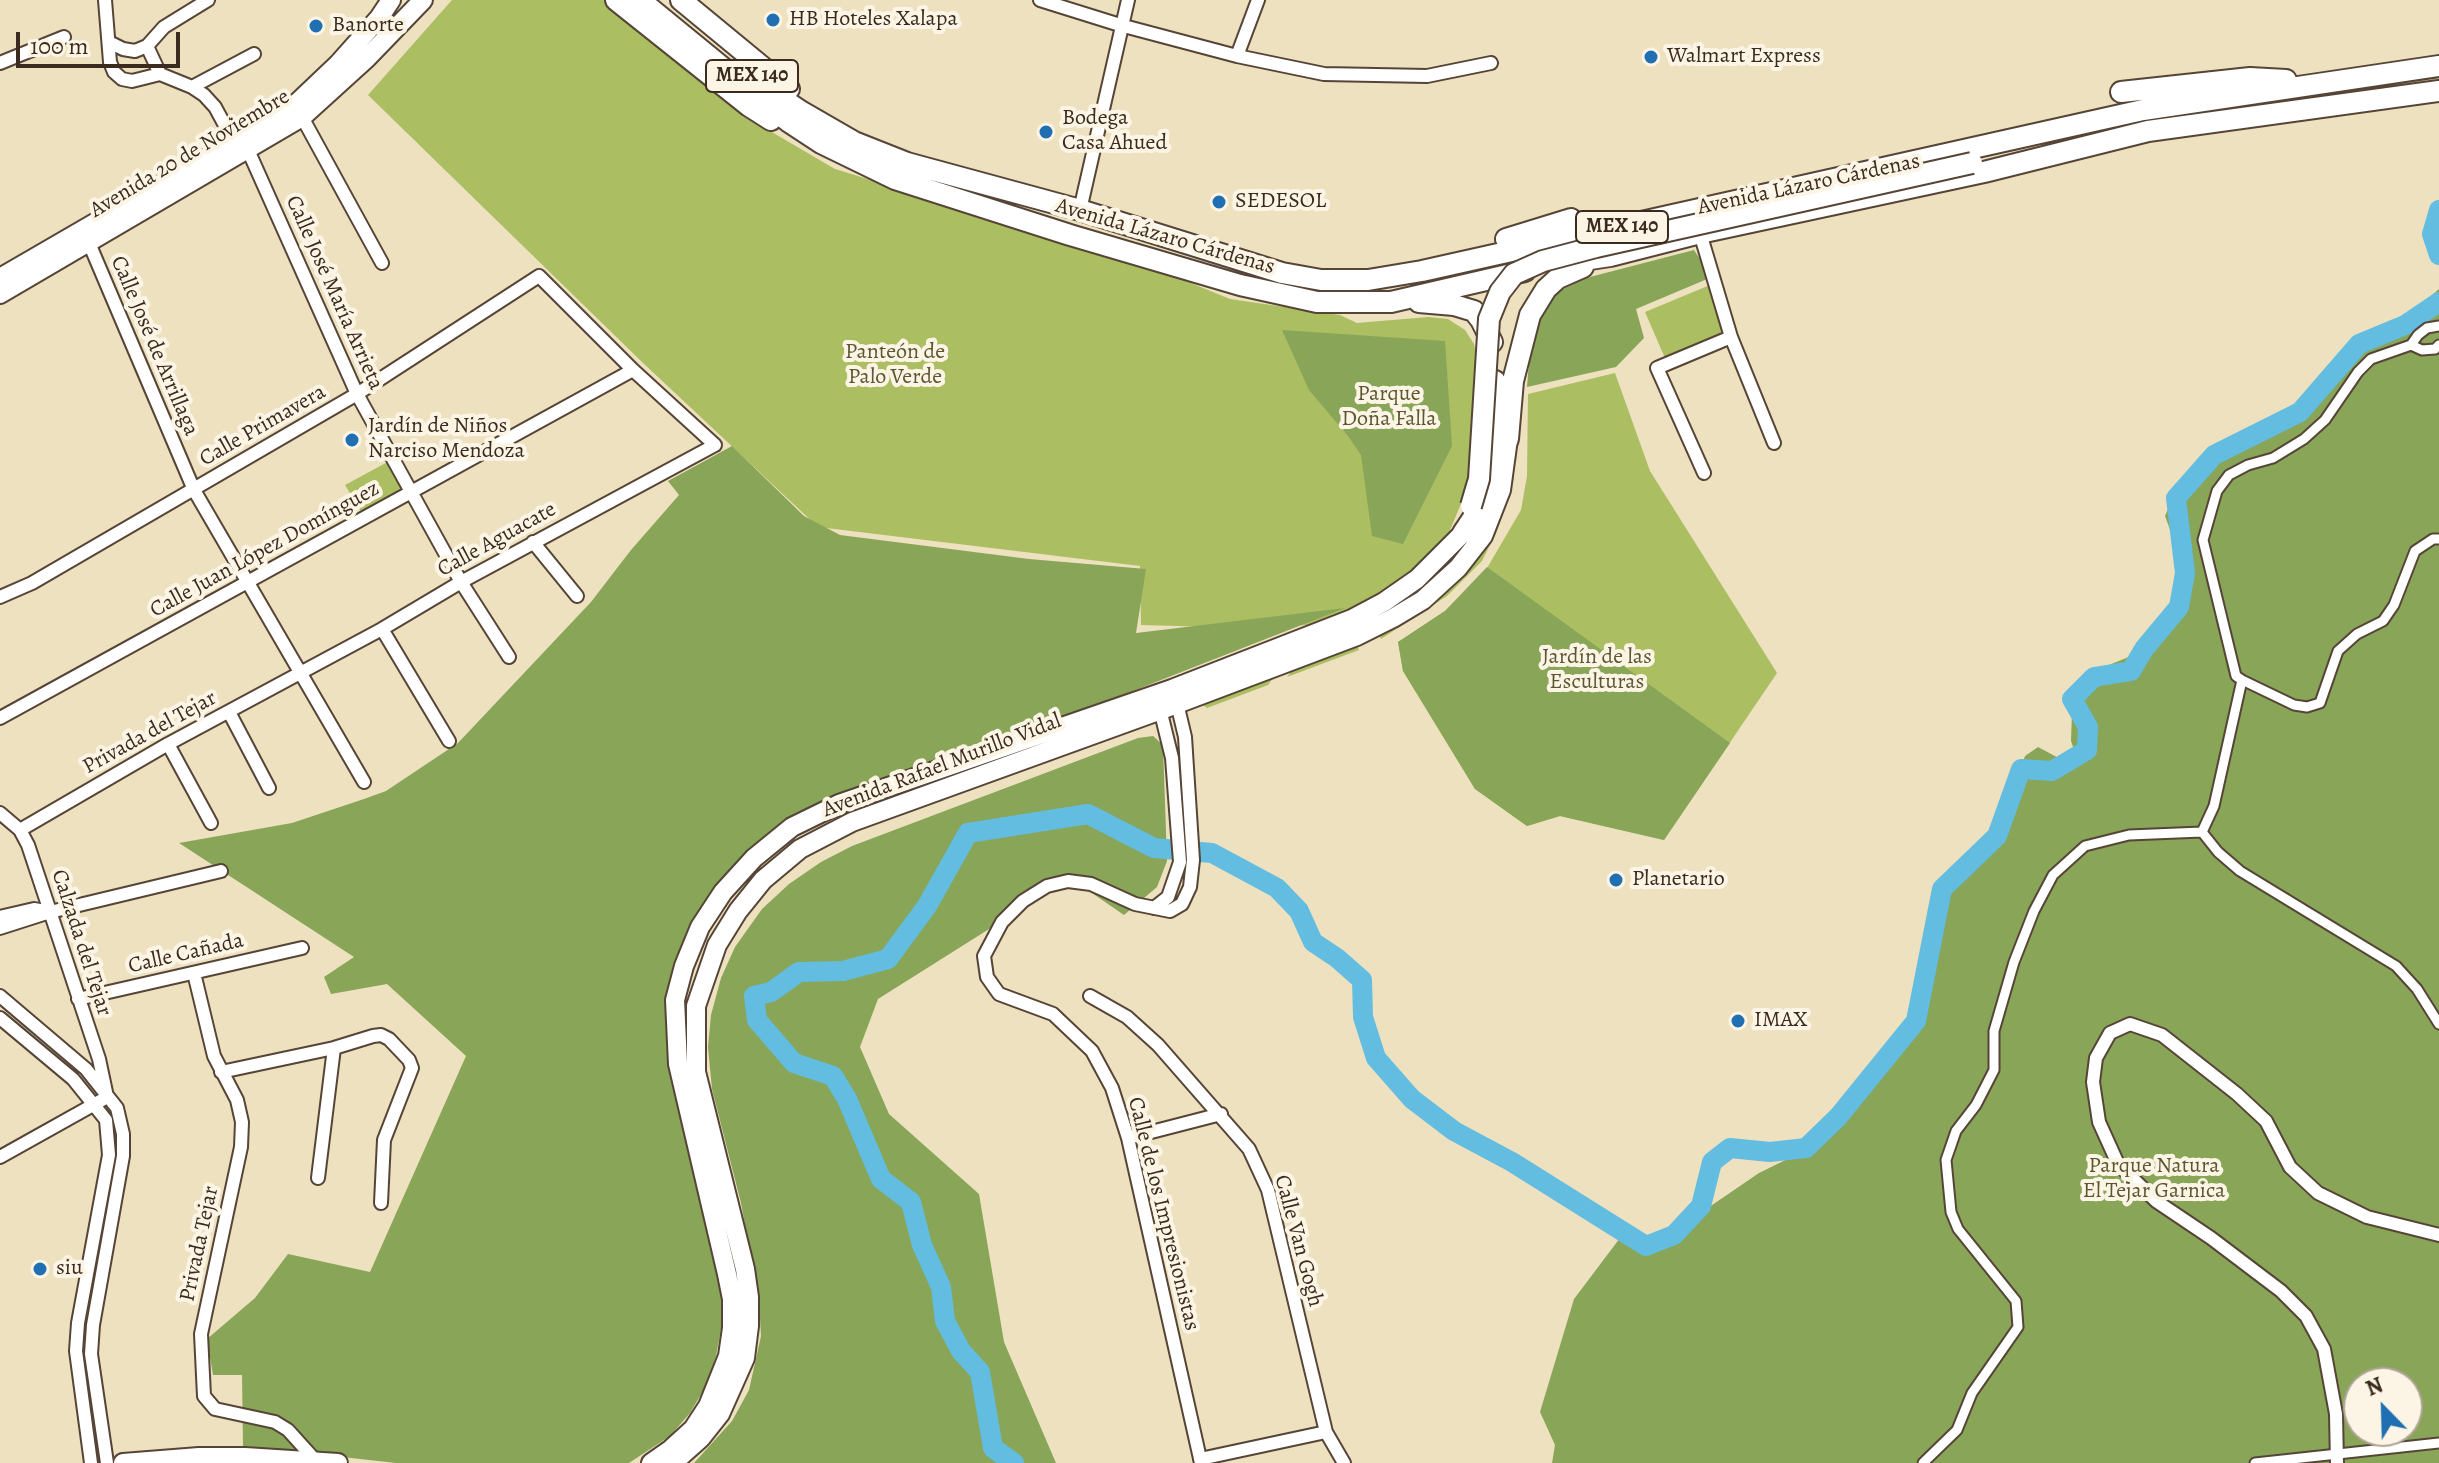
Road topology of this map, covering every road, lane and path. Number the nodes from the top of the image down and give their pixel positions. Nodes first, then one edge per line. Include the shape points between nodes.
1 (105, 0) edge
2 (208, 0) edge
3 (391, 0) edge
4 (423, 0) edge
5 (616, 0) edge
6 (640, 0) edge
7 (657, 0) edge
8 (681, 0) edge
9 (1040, 0) edge
10 (1128, 0) edge
11 (1258, 0) edge
12 (1120, 25) junction
13 (64, 37) dead end
14 (109, 42) junction
15 (147, 46) junction
16 (254, 54) dead end
17 (1237, 56) junction
18 (0, 63) edge
19 (1491, 63) dead end
20 (2439, 66) edge
21 (160, 74) junction
22 (2322, 83) junction
23 (192, 87) junction
24 (2439, 91) edge
25 (2121, 92) dead end
26 (302, 117) junction
27 (2073, 125) junction
28 (854, 142) junction
29 (821, 143) junction
30 (241, 146) junction
31 (1080, 210) junction
32 (1571, 219) dead end
33 (1700, 233) junction
34 (89, 243) junction
35 (1610, 256) junction
36 (382, 263) dead end
37 (1422, 271) junction
38 (0, 278) edge
39 (0, 294) edge
40 (1391, 302) junction
41 (2439, 326) edge
42 (1731, 337) junction
43 (2411, 345) junction
44 (2439, 345) edge
45 (633, 370) junction
46 (357, 394) junction
47 (1508, 439) joint
48 (1774, 443) dead end
49 (1704, 473) dead end
50 (194, 490) junction
51 (410, 492) junction
52 (1463, 533) junction
53 (2439, 539) edge
54 (533, 542) junction
55 (461, 582) junction
56 (249, 583) junction
57 (577, 596) dead end
58 (0, 597) edge
59 (382, 629) junction
60 (509, 657) dead end
61 (302, 673) junction
62 (2242, 680) junction
63 (1166, 699) junction
64 (229, 712) junction
65 (0, 718) edge
66 (449, 741) dead end
67 (168, 744) junction
68 (1186, 757) junction
69 (1172, 758) junction
70 (364, 782) dead end
71 (269, 788) dead end
72 (0, 813) edge
73 (211, 823) dead end
74 (20, 830) junction
75 (2202, 832) junction
76 (1186, 843) junction
77 (221, 871) dead end
78 (1154, 908) junction
79 (50, 912) junction
80 (0, 917) edge
81 (0, 928) edge
82 (302, 948) dead end
83 (194, 973) junction
84 (0, 996) edge
85 (1090, 996) dead end
86 (78, 999) junction
87 (0, 1018) edge
88 (2439, 1024) edge
89 (334, 1048) junction
90 (221, 1072) junction
91 (107, 1095) junction
92 (95, 1105) junction
93 (1221, 1114) junction
94 (1128, 1138) junction
95 (0, 1157) edge
96 (318, 1178) dead end
97 (381, 1203) dead end
98 (2439, 1235) edge
99 (1326, 1432) junction
100 (2439, 1443) edge
101 (2338, 1458) edge
102 (316, 1461) junction
103 (1200, 1461) edge
104 (91, 1463) edge
105 (107, 1463) edge
106 (123, 1463) edge
107 (338, 1463) edge
108 (651, 1463) edge
109 (673, 1463) edge
110 (1344, 1463) edge
111 (1923, 1463) edge
112 (2255, 1463) edge

1 - 14 street
2 - 15 street via 164,27
3 - 30 main road, Avenida 20 de Noviembre via 338,64
4 - 26 main road, Avenida 20 de Noviembre
5 - 29 highway via 749,106
6 - 29 highway, Avenida Lázaro Cárdenas / MEX 140
7 - 28 highway, Avenida Lázaro Cárdenas / MEX 140 via 765,87
8 - 28 highway via 772,78 836,121
9 - 12 street
10 - 12 street
11 - 17 street
12 - 17 street
12 - 31 street
13 - 18 street
14 - 15 street via 135,51
14 - 21 street via 114,72 122,79
15 - 21 street
16 - 23 street
17 - 19 street via 1324,74 1404,78
20 - 22 highway, Avenida Lázaro Cárdenas / MEX 140
21 - 23 street
22 - 25 highway via 2250,78
22 - 27 highway, Avenida Lázaro Cárdenas / MEX 140
23 - 30 street, Calle José María Arrieta via 215,107
24 - 33 highway, Avenida Lázaro Cárdenas / MEX 140 via 2148,131
26 - 30 main road, Avenida 20 de Noviembre
26 - 36 street
27 - 37 highway, Avenida Lázaro Cárdenas / MEX 140
27 - 52 highway, bridge via 1972,163 1596,247 1514,274 1489,319 1479,479
28 - 31 highway, Avenida Lázaro Cárdenas / MEX 140 via 907,163
29 - 40 highway, Avenida Lázaro Cárdenas / MEX 140 via 895,179 1240,285 1317,302
30 - 34 main road, Avenida 20 de Noviembre
30 - 38 main road, Avenida 20 de Noviembre
30 - 46 street, Calle José María Arrieta
31 - 37 highway, Avenida Lázaro Cárdenas / MEX 140 via 1282,273 1321,280 1368,280
32 - 37 highway via 1453,252
33 - 35 highway, Avenida Lázaro Cárdenas / MEX 140
33 - 42 street
34 - 39 main road, Avenida 20 de Noviembre
34 - 50 street, Calle José de Arrillaga
35 - 40 highway, Avenida Lázaro Cárdenas / MEX 140
35 - 47 highway via 1558,278 1530,315 1513,381
40 - 52 highway via 1462,306 1474,311 1491,337 1495,374 1490,469 1477,512
41 - 43 street via 2427,328
42 - 48 street
42 - 49 street via 1657,368
43 - 44 street via 2422,350
43 - 62 street via 2371,359 2304,439 2229,475 2217,491 2203,540 2236,676
45 - 46 street, Calle Primavera via 539,276
45 - 51 street, Calle Juan López Domínguez
45 - 54 street, Calle Aguacate via 715,445
46 - 50 street, Calle Primavera
46 - 51 street, Calle José María Arrieta
47 - 63 main road, Avenida Rafael Murillo Vidal via 1501,490 1483,536 1423,600 1369,631
50 - 56 street, Calle José de Arrillaga
50 - 58 street, Calle Primavera
51 - 55 street, Calle José María Arrieta
51 - 56 street, Calle Juan López Domínguez
52 - 63 main road, Avenida Rafael Murillo Vidal via 1417,579 1367,612
53 - 62 street via 2415,551 2383,621 2338,651 2320,703 2294,705
54 - 55 street, Calle Aguacate
54 - 57 street
55 - 59 street, Calle Aguacate
55 - 60 street, Calle José María Arrieta
56 - 61 street, Calle José de Arrillaga
56 - 65 street, Calle Juan López Domínguez
59 - 61 street, Calle Aguacate
59 - 66 street
61 - 64 street, Privada del Tejar
61 - 70 street, Calle José de Arrillaga
62 - 75 street via 2214,806
63 - 68 street via 1183,728
63 - 69 street
63 - 108 main road, Avenida Rafael Murillo Vidal via 839,804 792,827 723,892 700,927 675,1000 680,1079 727,1274 732,1328 728,1356 708,1406 693,1429
63 - 109 main road, Avenida Rafael Murillo Vidal via 852,822 800,849 763,880 738,911 717,945 696,1006 696,1072 745,1269 749,1326 745,1358 720,1414
64 - 67 street, Privada del Tejar
64 - 71 street
67 - 73 street
67 - 74 street, Privada del Tejar
68 - 69 street
68 - 76 street
69 - 76 street
72 - 74 street, Calzada del Tejar
74 - 79 street, Calzada del Tejar
75 - 88 street via 2240,871 2396,966
75 - 111 street via 2129,835 2085,846 2053,875 2034,911 1994,1031 1994,1070 1956,1131 1946,1160 1958,1229 2016,1301 2018,1327 1972,1393 1957,1430
76 - 78 street via 1168,897
76 - 78 street via 1193,860 1182,904 1170,911
77 - 79 street
78 - 94 street, Calle de los Impresionistas via 1091,884 1068,881 1047,886 1002,922 984,956 987,977 999,994 1053,1014 1092,1051 1112,1088
79 - 80 street via 34,909
79 - 81 street
79 - 86 street, Calzada del Tejar
82 - 83 street, Calle Cañada
83 - 86 street, Calle Cañada
83 - 90 street, Privada Tejar
84 - 91 street via 86,1069
85 - 93 street, Calle Van Gogh via 1127,1017
86 - 91 street, Calzada del Tejar
87 - 92 street via 73,1079
89 - 90 street
89 - 96 street
89 - 97 street via 381,1035 412,1068 384,1140
90 - 102 street, Privada Tejar via 237,1100 241,1147 201,1334 204,1396 215,1409 275,1422
91 - 92 street
91 - 105 street via 117,1108 123,1156 91,1354
92 - 95 street
92 - 104 street via 106,1120 109,1155 76,1351
93 - 94 street
93 - 99 street, Calle Van Gogh via 1249,1149 1268,1190
94 - 103 street, Calle de los Impresionistas
98 - 101 street via 2367,1217 2318,1193 2290,1167 2266,1121 2162,1035 2130,1024 2110,1033 2096,1058 2093,1082 2099,1122 2118,1164 2156,1201 2223,1246 2306,1316 2324,1349
99 - 103 street
99 - 110 street, Calle Van Gogh
100 - 101 street
101 - 112 street
102 - 106 main road via 199,1457
102 - 107 main road

